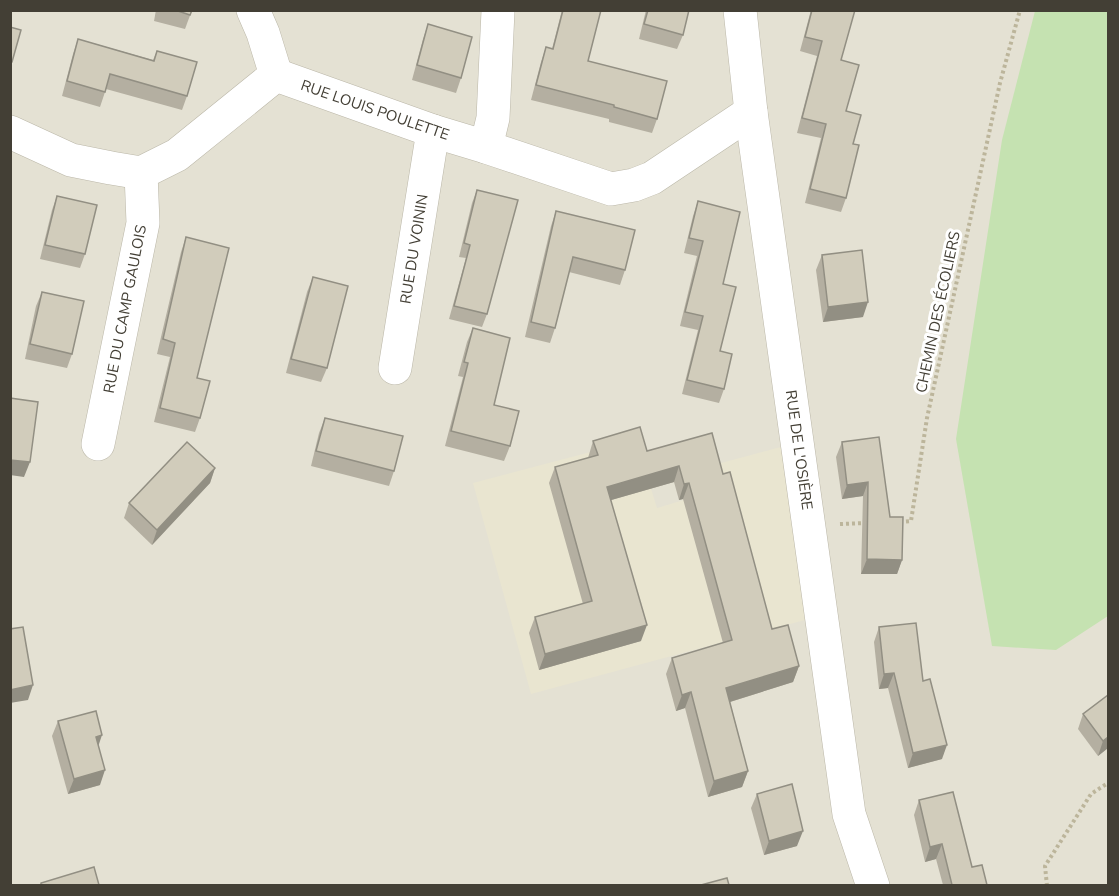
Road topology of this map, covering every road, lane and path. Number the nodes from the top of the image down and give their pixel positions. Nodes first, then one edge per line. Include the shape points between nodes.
1 (253, 10) edge
2 (740, 10) edge
3 (1020, 10) edge
4 (498, 11) edge
5 (276, 75) junction
6 (751, 112) junction
7 (433, 131) junction
8 (10, 132) edge
9 (486, 147) junction
10 (141, 173) junction
11 (395, 368) dead end
12 (98, 444) dead end
13 (900, 522) edge
14 (866, 523) edge
15 (809, 525) junction
16 (1108, 783) edge
17 (873, 885) edge
18 (1047, 885) edge

1 - 5 street
2 - 6 street, RUE DE L'OSIÈRE
3 - 13 path, CHEMIN DES ÉCOLIERS via 999,83 927,418 911,521
4 - 9 street via 493,118
5 - 7 street, RUE LOUIS POULETTE
5 - 10 street via 177,155
6 - 9 street, RUE LOUIS POULETTE via 634,186 611,189
6 - 15 street, RUE DE L'OSIÈRE
7 - 9 street, RUE LOUIS POULETTE
7 - 11 street, RUE DU VOININ
8 - 10 street via 71,160
10 - 12 street, RUE DU CAMP GAULOIS via 143,223
14 - 15 path
15 - 17 street, RUE DE L'OSIÈRE via 849,814
16 - 18 path via 1091,794 1046,866

